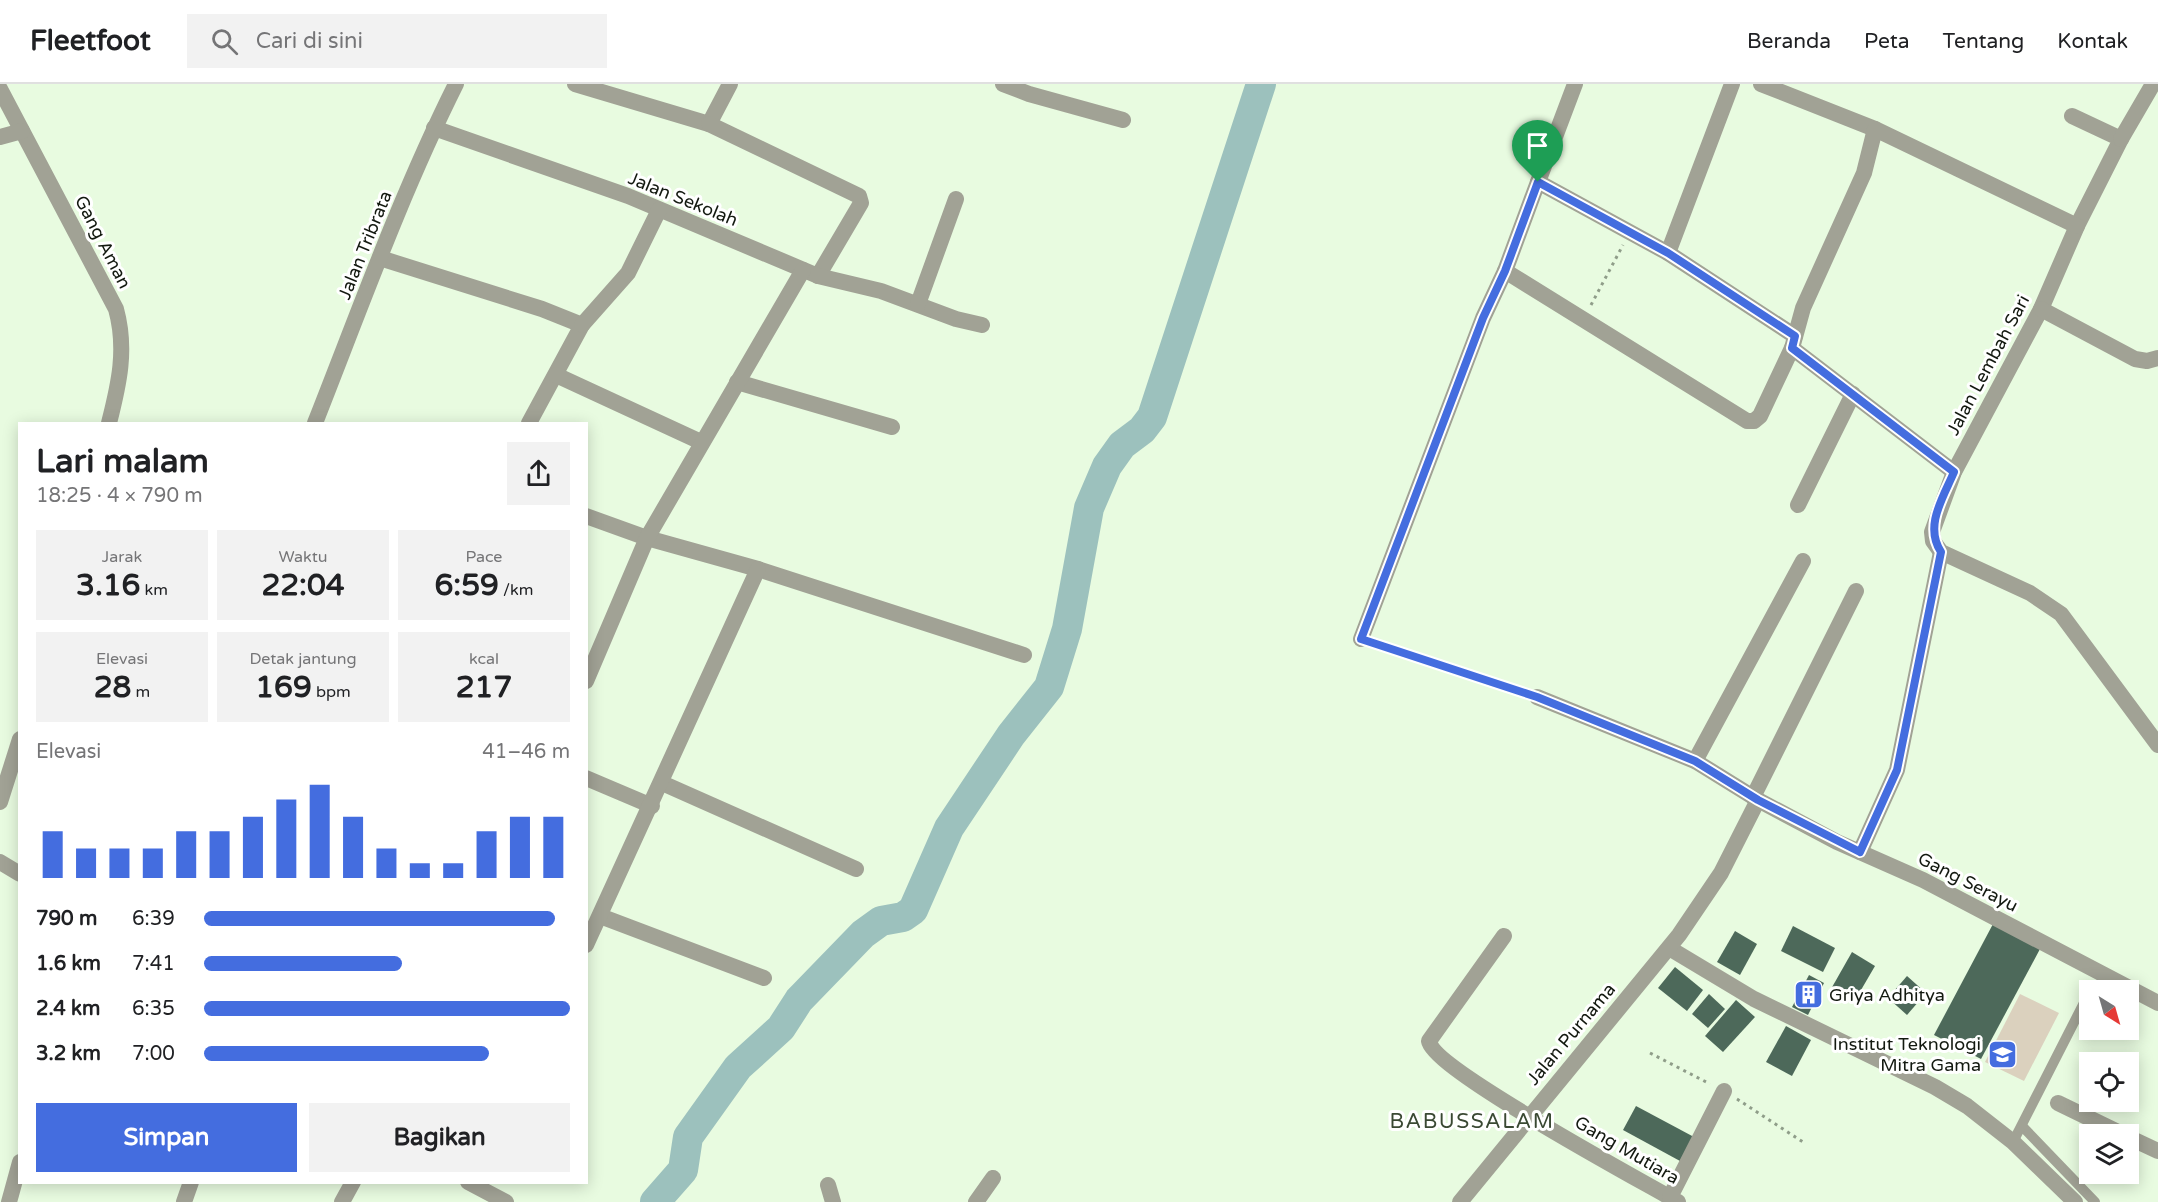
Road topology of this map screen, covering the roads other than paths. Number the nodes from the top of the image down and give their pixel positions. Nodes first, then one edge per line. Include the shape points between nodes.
1 (456, 84) edge
2 (576, 84) edge
3 (730, 84) edge
4 (1004, 84) edge
5 (1575, 84) edge
6 (1732, 84) edge
7 (1761, 84) edge
8 (2153, 84) edge
9 (0, 89) edge
10 (2072, 116) dead end
11 (1124, 120) dead end
12 (709, 124) junction
13 (434, 128) junction
14 (1875, 129) junction
15 (22, 131) junction
16 (0, 137) edge
17 (2121, 139) junction
18 (1538, 182) junction
19 (956, 199) dead end
20 (659, 210) junction
21 (2077, 226) junction
22 (1668, 253) junction
23 (380, 258) junction
24 (1505, 271) junction
25 (810, 273) junction
26 (918, 304) junction
27 (2042, 309) junction
28 (582, 325) junction
29 (982, 326) dead end
30 (1793, 342) junction
31 (2158, 358) edge
32 (556, 375) junction
33 (737, 382) junction
34 (1853, 394) junction
35 (109, 422) edge
36 (316, 422) edge
37 (530, 422) edge
38 (892, 428) dead end
39 (701, 442) junction
40 (1954, 472) junction
41 (1798, 505) dead end
42 (588, 517) edge
43 (647, 538) junction
44 (1941, 552) junction
45 (1803, 561) dead end
46 (758, 569) junction
47 (1856, 591) dead end
48 (1361, 639) road end
49 (1024, 655) dead end
50 (588, 676) edge
51 (1537, 697) road end
52 (18, 745) edge
53 (2158, 745) edge
54 (1695, 761) junction
55 (588, 779) edge
56 (662, 783) junction
57 (1755, 799) junction
58 (0, 802) edge
59 (652, 806) junction
60 (1860, 852) junction
61 (0, 862) edge
62 (856, 869) dead end
63 (18, 873) edge
64 (600, 916) junction
65 (1504, 936) dead end
66 (588, 941) edge
67 (1669, 948) junction
68 (2099, 972) junction
69 (764, 978) dead end
70 (2095, 980) edge
71 (2158, 1003) edge
72 (2079, 1012) edge
73 (1724, 1091) dead end
74 (2039, 1094) junction
75 (2058, 1103) joint
76 (1528, 1116) junction
77 (2101, 1124) edge
78 (2022, 1126) junction
79 (2013, 1142) junction
80 (2139, 1142) edge
81 (2158, 1151) edge
82 (18, 1169) edge
83 (993, 1178) dead end
84 (190, 1184) edge
85 (352, 1184) edge
86 (828, 1185) dead end
87 (487, 1186) edge
88 (1674, 1200) edge
89 (9, 1202) edge
90 (184, 1202) edge
91 (342, 1202) edge
92 (506, 1202) edge
93 (833, 1202) edge
94 (976, 1202) edge
95 (1460, 1202) edge
96 (2075, 1202) edge
97 (2095, 1202) edge

1 - 13 street, Jalan Tribrata
2 - 12 street
3 - 12 street
4 - 11 street
5 - 18 street
6 - 22 street
7 - 14 street
8 - 17 street, Jalan Lembah Sari
9 - 15 street, Gang Aman
10 - 17 street
12 - 25 street via 859,196 861,203 854,218
13 - 20 street, Jalan Sekolah
13 - 23 street, Jalan Tribrata
14 - 21 street
14 - 30 street via 1864,173 1803,308
15 - 16 street
15 - 35 street, Gang Aman via 116,309 123,350
17 - 21 street, Jalan Lembah Sari
18 - 22 street
18 - 24 street
19 - 26 street
20 - 25 street, Jalan Sekolah
20 - 28 street via 628,273
21 - 27 street, Jalan Lembah Sari
22 - 30 street
23 - 28 street
23 - 36 street, Jalan Tribrata
24 - 30 street via 1747,421 1760,416
24 - 48 street via 1483,318
25 - 26 street, Jalan Sekolah
25 - 33 street
26 - 29 street, Jalan Sekolah
27 - 31 street via 2135,359
27 - 40 street, Jalan Lembah Sari
28 - 32 street
30 - 34 street
32 - 37 street
32 - 39 street
33 - 38 street
33 - 39 street
34 - 40 street
34 - 41 street
39 - 43 street
40 - 44 street, Jalan Lembah Sari via 1933,526 1933,541
42 - 43 street
43 - 46 street
43 - 50 street
44 - 53 street via 2030,593 2061,614
44 - 60 street via 1897,770
45 - 54 street
46 - 49 street
46 - 56 street
47 - 57 street, Jalan Purnama
51 - 54 street, Gang Serayu
52 - 58 street
54 - 57 street, Gang Serayu
55 - 59 street
56 - 59 street
56 - 62 street
57 - 60 street, Gang Serayu
57 - 67 street, Jalan Purnama via 1716,881
59 - 64 street
60 - 68 street, Gang Serayu via 1923,880
61 - 63 street
64 - 66 street
64 - 69 street
65 - 76 street, Gang Mutiara via 1429,1043 1448,1065
67 - 76 street, Jalan Purnama
67 - 79 street via 1755,999 1935,1087
68 - 70 lane
68 - 71 street, Gang Serayu
72 - 74 lane
73 - 88 street
74 - 75 lane
74 - 78 lane
75 - 77 street
76 - 88 street, Gang Mutiara
76 - 95 street, Jalan Purnama
78 - 79 lane
78 - 97 lane
79 - 96 street
80 - 81 street
82 - 89 street
83 - 94 street
84 - 90 street
85 - 91 street
86 - 93 street
87 - 92 street

